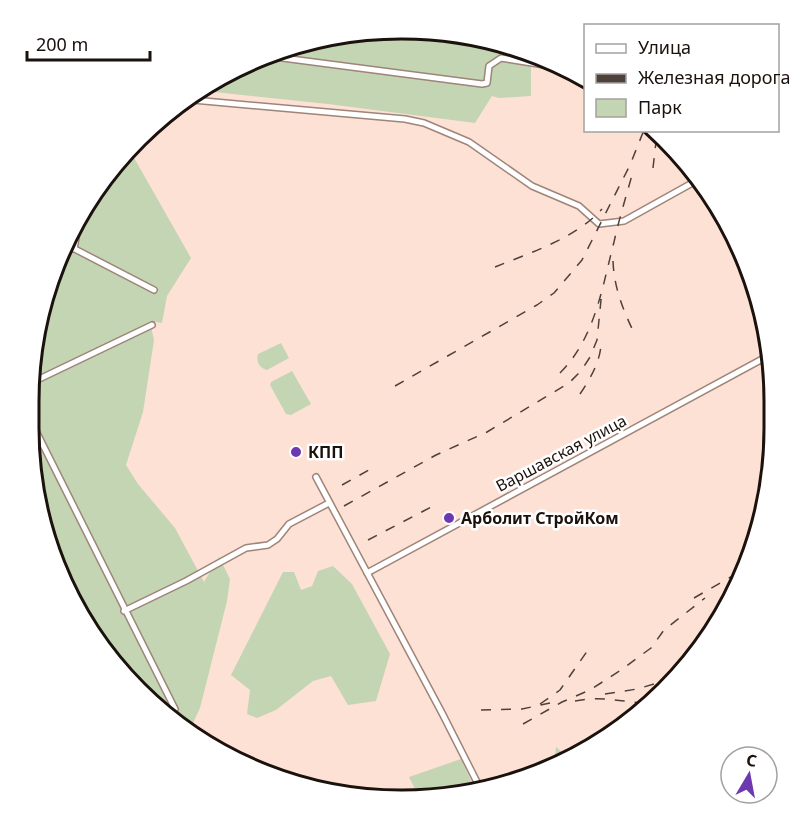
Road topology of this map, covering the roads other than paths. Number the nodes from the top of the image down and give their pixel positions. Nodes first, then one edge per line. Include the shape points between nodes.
1 (284, 58) edge
2 (520, 60) joint
3 (525, 61) edge
4 (199, 100) edge
5 (691, 184) edge
6 (73, 249) edge
7 (154, 290) dead end
8 (152, 324) dead end
9 (761, 360) edge
10 (40, 379) edge
11 (39, 438) edge
12 (316, 477) dead end
13 (329, 503) junction
14 (367, 573) junction
15 (124, 611) junction
16 (174, 709) edge
17 (477, 782) edge

1 - 2 street via 482,84 487,83 489,66 501,58
2 - 3 street
4 - 5 street via 424,123 469,142 532,186 579,206 599,224 624,221
6 - 7 street
8 - 10 street
9 - 14 street, Варшавская улица
11 - 15 street
12 - 13 street
13 - 14 street
13 - 15 street via 289,524 268,545 246,548
14 - 17 street
15 - 16 street

